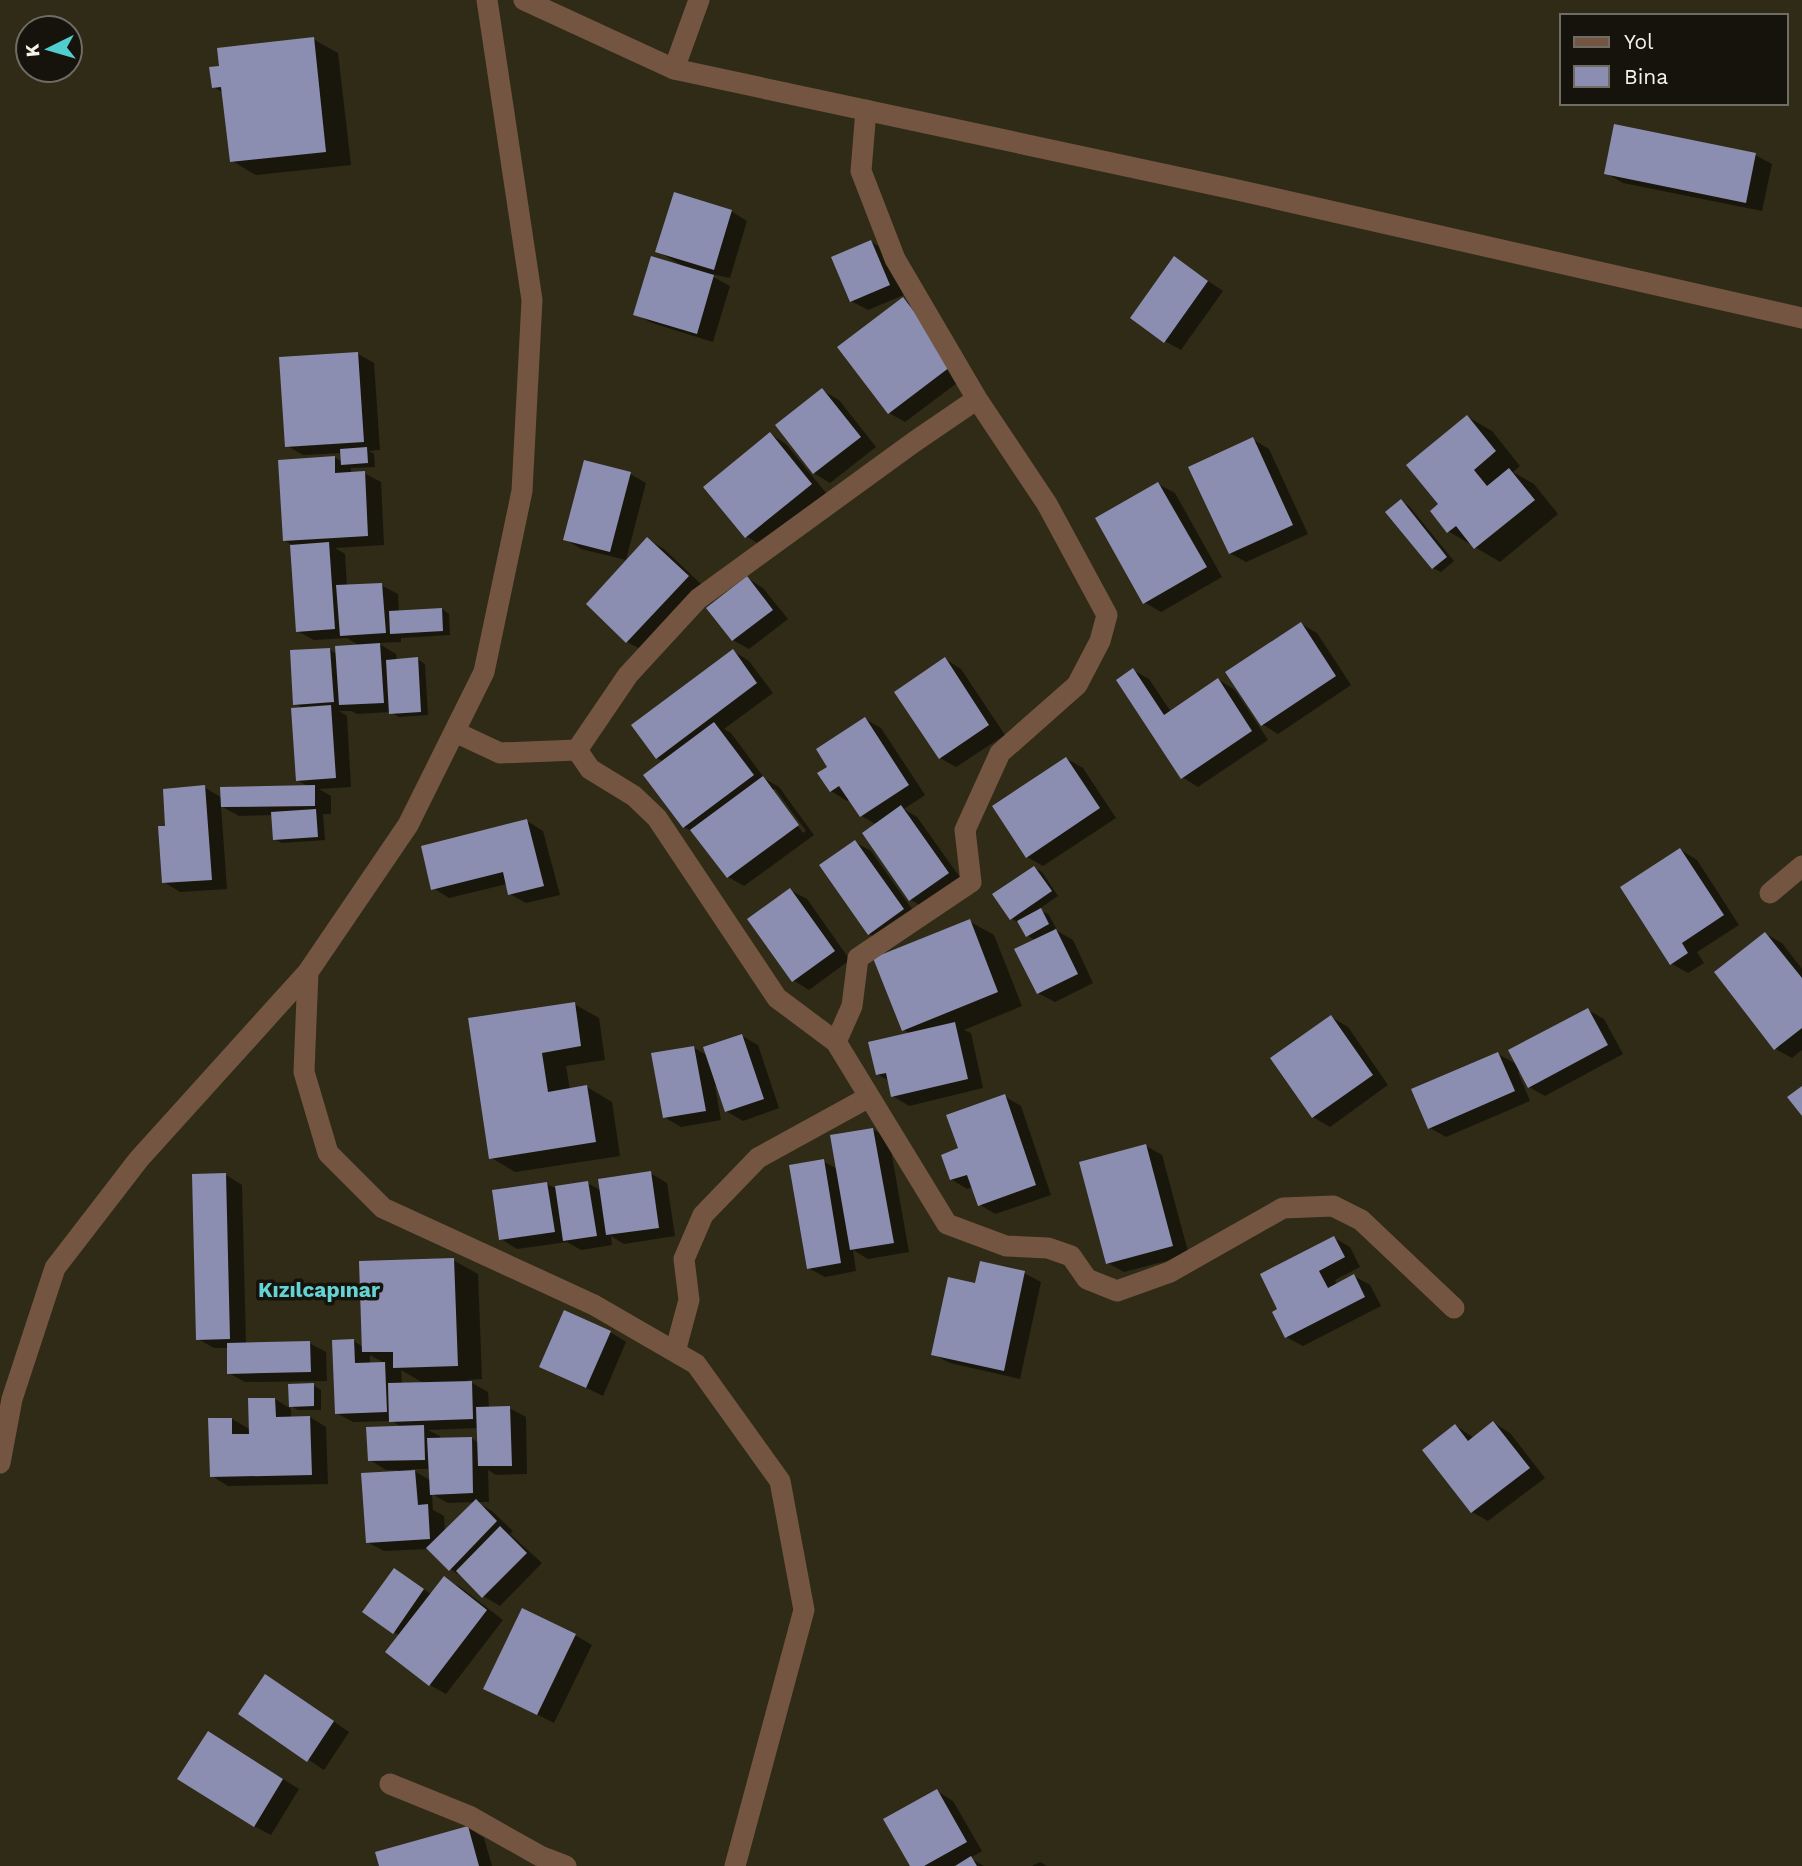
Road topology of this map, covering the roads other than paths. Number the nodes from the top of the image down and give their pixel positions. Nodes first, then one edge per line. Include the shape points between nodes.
1 (487, 0) edge
2 (524, 0) edge
3 (699, 0) edge
4 (674, 69) junction
5 (866, 110) junction
6 (1802, 318) edge
7 (977, 400) junction
8 (455, 732) junction
9 (577, 750) junction
10 (1802, 866) edge
11 (1770, 893) dead end
12 (308, 972) junction
13 (836, 1042) junction
14 (869, 1097) junction
15 (1454, 1308) dead end
16 (675, 1352) junction
17 (0, 1464) edge
18 (390, 1784) dead end
19 (566, 1866) edge
20 (735, 1866) edge

1 - 8 street via 532,300 523,491 484,672
2 - 4 street
3 - 4 street
4 - 5 street
5 - 6 street
5 - 7 street via 860,172 895,259
7 - 9 street via 698,599 628,675
7 - 13 street via 1047,504 1107,615 1100,641 1077,685 1000,753 964,830 971,882 858,958 852,1006
8 - 9 street via 500,753
8 - 12 street via 408,825
9 - 13 street via 590,769 634,796 657,818 777,998
10 - 11 street
12 - 16 street via 304,1072 328,1153 383,1208 594,1305
12 - 17 street via 139,1159 55,1268 12,1399
13 - 14 street
14 - 15 street via 947,1224 1006,1246 1048,1248 1071,1256 1087,1279 1117,1292 1170,1272 1283,1208 1334,1206 1361,1220
14 - 16 street via 758,1158 703,1214 684,1259 689,1300
16 - 20 street via 696,1364 780,1481 804,1610
18 - 19 street via 469,1816

